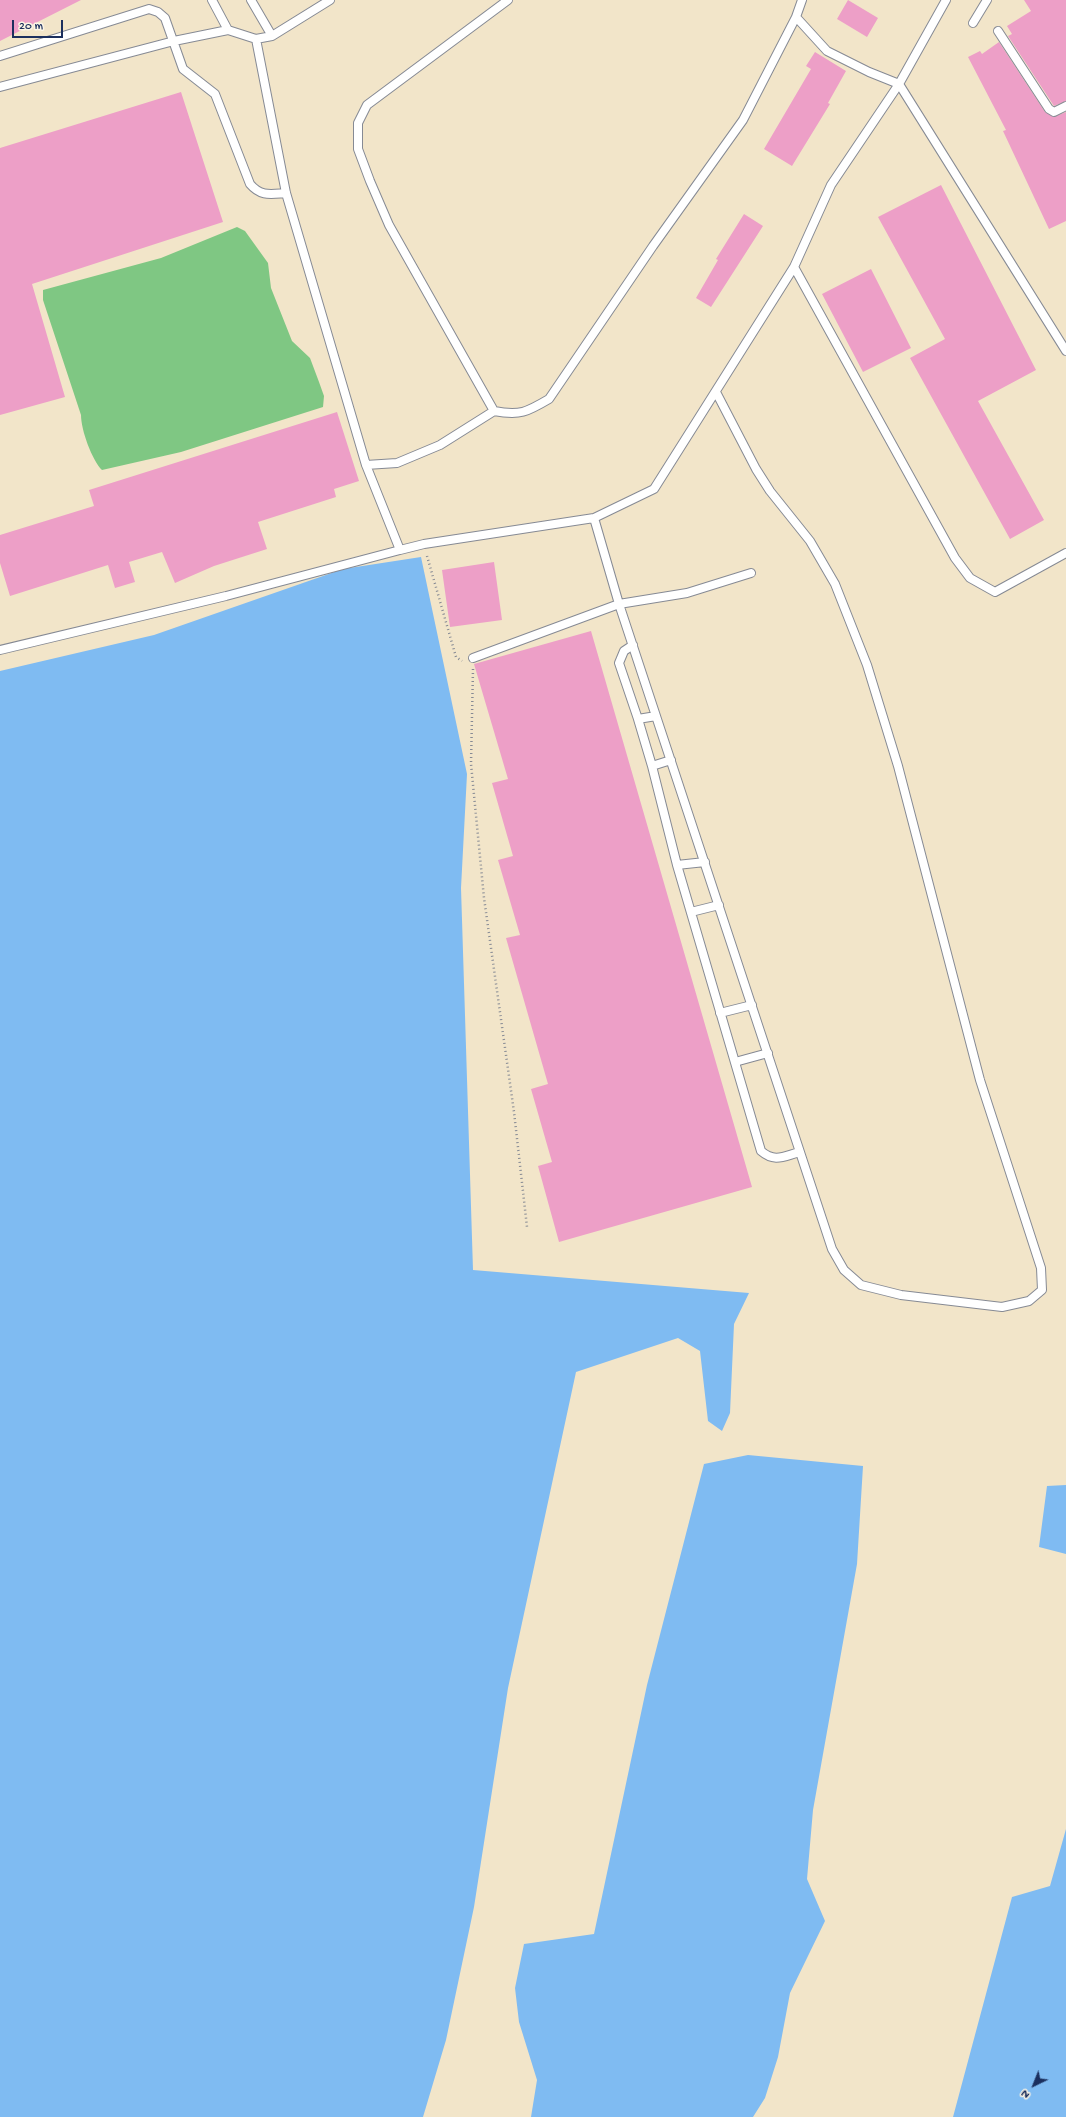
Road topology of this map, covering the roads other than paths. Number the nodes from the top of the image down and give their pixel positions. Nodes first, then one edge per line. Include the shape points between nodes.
1 (212, 0) edge
2 (251, 0) edge
3 (330, 0) edge
4 (508, 0) edge
5 (802, 0) edge
6 (946, 0) edge
7 (987, 0) edge
8 (796, 17) junction
9 (972, 23) dead end
10 (228, 30) junction
11 (998, 31) dead end
12 (272, 36) junction
13 (256, 39) junction
14 (174, 41) junction
15 (0, 56) edge
16 (899, 84) junction
17 (0, 87) edge
18 (1066, 106) edge
19 (286, 193) junction
20 (794, 267) junction
21 (1066, 351) edge
22 (716, 392) junction
23 (494, 411) junction
24 (366, 465) junction
25 (594, 518) junction
26 (400, 550) junction
27 (1066, 553) edge
28 (751, 573) dead end
29 (620, 604) junction
30 (633, 645) junction
31 (0, 650) edge
32 (473, 658) road end
33 (656, 716) junction
34 (638, 719) junction
35 (671, 760) junction
36 (652, 766) junction
37 (705, 862) junction
38 (677, 865) junction
39 (719, 905) junction
40 (691, 912) junction
41 (752, 1005) junction
42 (720, 1013) junction
43 (768, 1053) junction
44 (735, 1062) junction
45 (800, 1152) junction

1 - 10 lane
2 - 12 lane
3 - 12 lane
4 - 23 lane via 367,105 358,123 358,149 389,225
5 - 8 lane
6 - 16 lane
7 - 9 lane
8 - 16 lane via 827,51
8 - 23 lane via 743,120 549,399 513,415
10 - 13 lane
10 - 14 lane
11 - 18 lane via 1049,109 1054,112
12 - 13 lane
13 - 19 lane
14 - 15 lane via 166,18 149,9
14 - 17 lane
14 - 19 lane via 183,69 215,94 250,184 263,194
16 - 20 lane via 831,185
16 - 21 lane
19 - 24 lane
20 - 22 lane
20 - 27 lane via 955,558 970,578 995,592
22 - 25 lane via 654,489
22 - 45 lane via 756,469 810,541 835,584 867,665 898,766 980,1080 1041,1268 1042,1290 1029,1301 1002,1307 901,1295 861,1285 844,1270 832,1249
23 - 24 lane via 440,445 396,463
24 - 26 lane
25 - 26 lane via 424,544
25 - 29 lane
26 - 31 lane via 226,596
28 - 29 lane via 688,593
29 - 30 lane
29 - 32 lane
30 - 33 lane
30 - 34 lane via 624,651 619,663
33 - 34 lane
33 - 35 lane
34 - 36 lane
35 - 36 lane
35 - 37 lane
36 - 38 lane
37 - 38 lane
37 - 39 lane
38 - 40 lane
39 - 40 lane
39 - 41 lane
40 - 42 lane
41 - 42 lane
41 - 43 lane
42 - 44 lane
43 - 44 lane
43 - 45 lane
44 - 45 lane via 761,1151 774,1159

